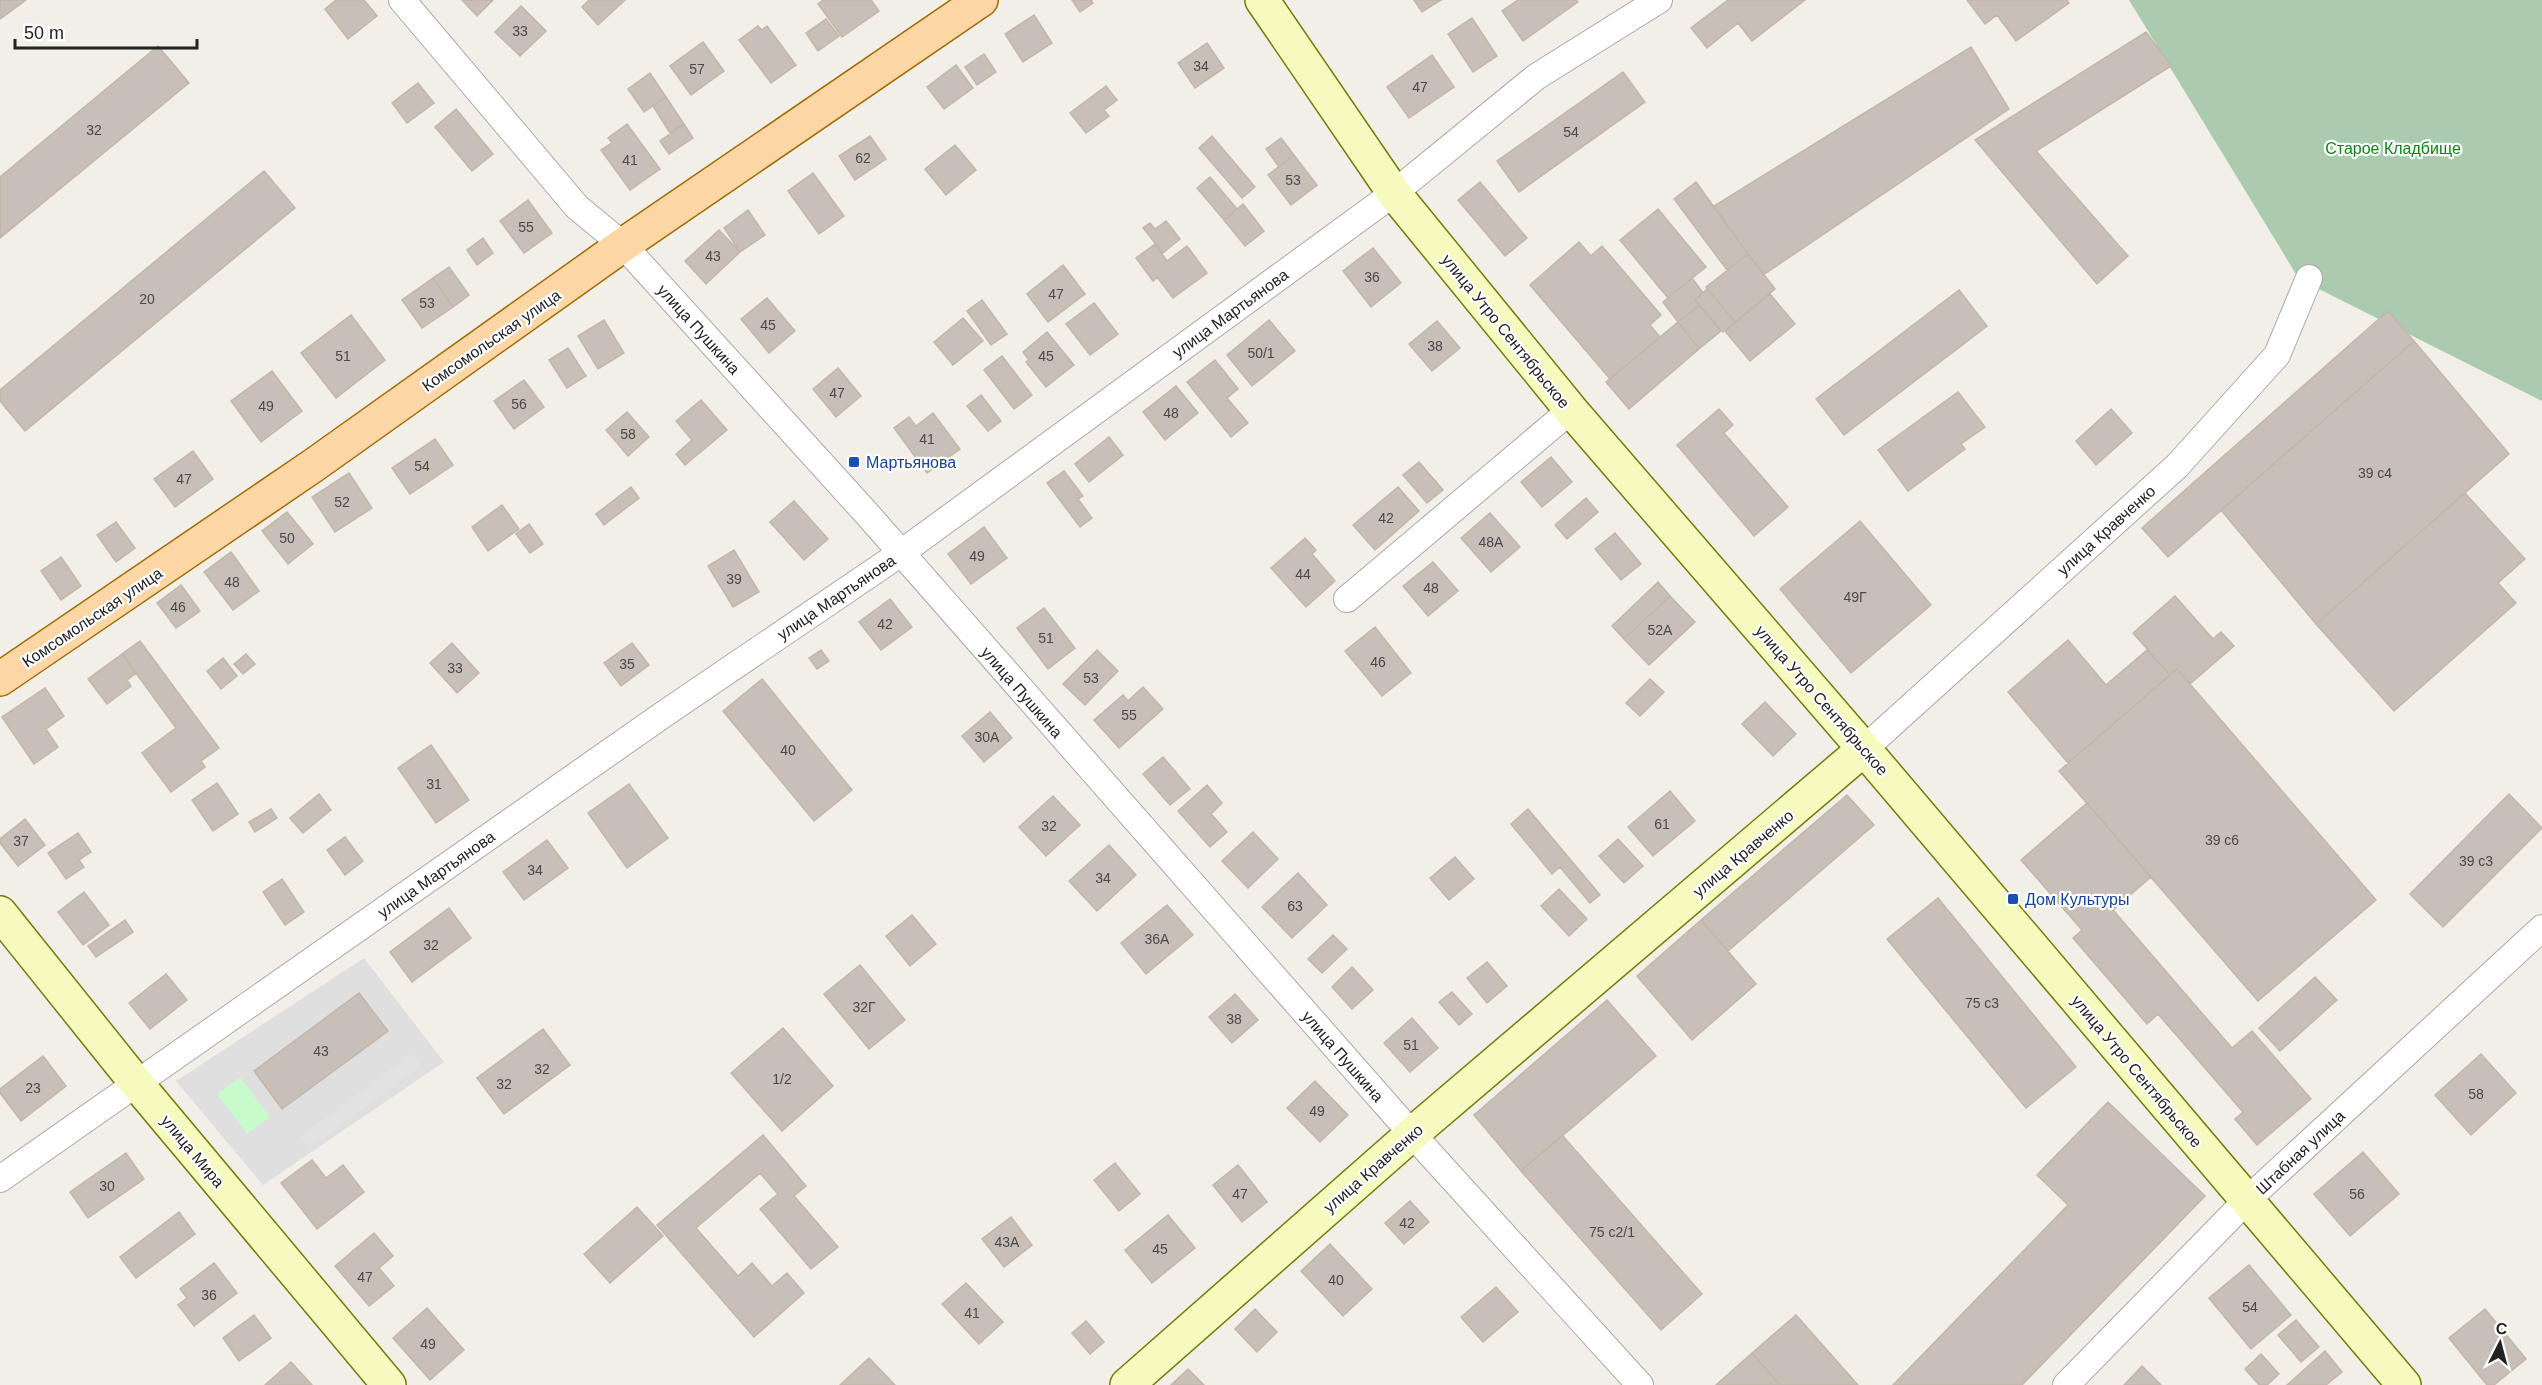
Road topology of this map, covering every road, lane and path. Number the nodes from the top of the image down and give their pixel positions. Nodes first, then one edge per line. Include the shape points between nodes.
1 (402, 0) edge
2 (981, 0) edge
3 (1262, 0) edge
4 (1659, 0) edge
5 (1394, 193) junction
6 (623, 246) junction
7 (2310, 278) dead end
8 (1571, 410) junction
9 (901, 553) junction
10 (1347, 600) dead end
11 (0, 680) edge
12 (1864, 749) junction
13 (0, 913) edge
14 (2542, 928) edge
15 (137, 1084) junction
16 (1412, 1134) junction
17 (0, 1179) edge
18 (2246, 1201) junction
19 (389, 1385) edge
20 (1127, 1385) edge
21 (1640, 1385) edge
22 (2066, 1385) edge
23 (2404, 1385) edge

1 - 6 street, улица Пушкина via 577,207
2 - 6 main road, Комсомольская улица
3 - 5 street, улица Утро Сентябрьское
4 - 5 street, улица Мартьянова via 1536,76
5 - 8 street, улица Утро Сентябрьское
5 - 9 street, улица Мартьянова
6 - 9 street, улица Пушкина
6 - 11 main road, Комсомольская улица via 314,465
7 - 12 street, улица Кравченко via 2277,355 2177,466
8 - 10 street
8 - 12 street, улица Утро Сентябрьское
9 - 15 street, улица Мартьянова
9 - 16 street, улица Пушкина
12 - 16 street, улица Кравченко
12 - 18 street, улица Утро Сентябрьское
13 - 15 street, улица Мира
14 - 18 street, Штабная улица
15 - 17 street, улица Мартьянова
15 - 19 street, улица Мира
16 - 20 street, улица Кравченко
16 - 21 street, улица Пушкина
18 - 22 street, Штабная улица
18 - 23 street, улица Утро Сентябрьское

